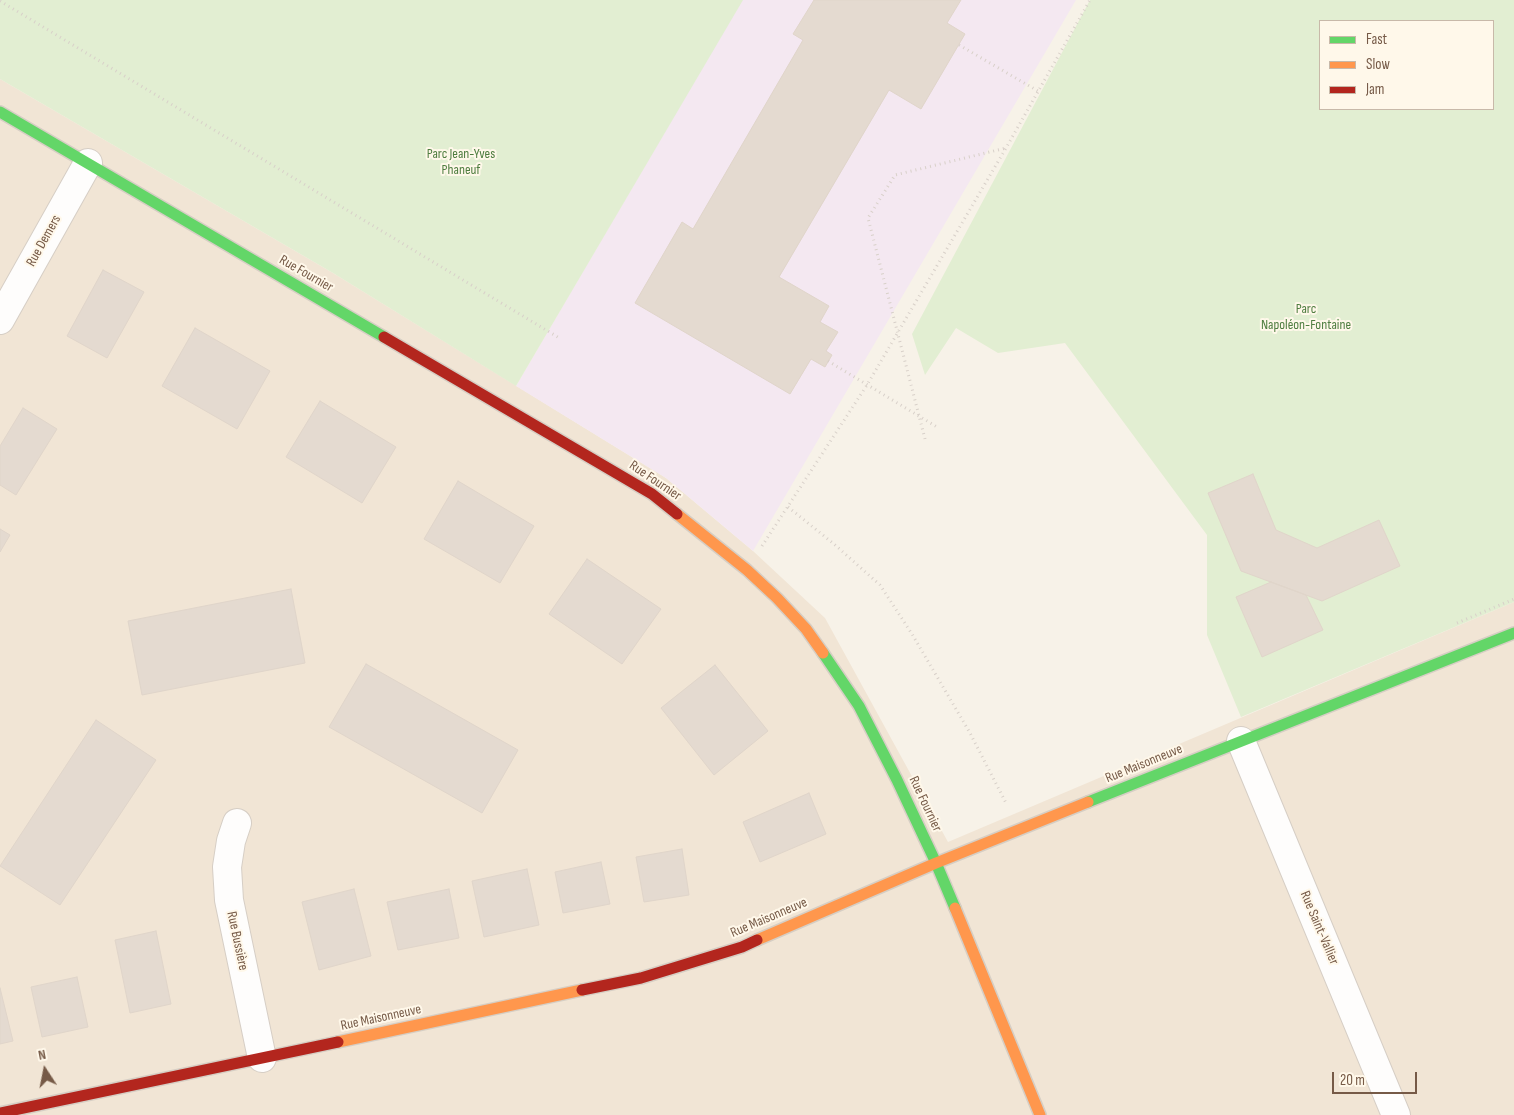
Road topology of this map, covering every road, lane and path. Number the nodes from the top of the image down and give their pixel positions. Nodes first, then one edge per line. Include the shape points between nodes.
1 (1090, 0) edge
2 (0, 1) edge
3 (959, 45) dead end
4 (1038, 92) junction
5 (0, 112) edge
6 (1006, 148) junction
7 (88, 163) junction
8 (0, 320) edge
9 (898, 332) junction
10 (561, 340) dead end
11 (828, 361) dead end
12 (867, 385) junction
13 (919, 417) junction
14 (936, 427) dead end
15 (925, 440) dead end
16 (788, 508) junction
17 (747, 570) junction
18 (1514, 633) edge
19 (1241, 741) junction
20 (1006, 802) dead end
21 (237, 823) dead end
22 (936, 863) junction
23 (262, 1058) junction
24 (27, 1111) edge
25 (0, 1113) edge
26 (1040, 1115) edge
27 (1396, 1115) edge

1 - 4 path
2 - 10 path
3 - 4 path
4 - 6 path
5 - 7 street, Rue Fournier
6 - 9 path
6 - 9 path via 895,175 868,218
7 - 8 street, Rue Demers
7 - 17 street, Rue Fournier via 652,494
9 - 12 path
9 - 13 path
11 - 12 path
12 - 13 path
12 - 16 path
13 - 14 path
13 - 15 path
16 - 17 path
16 - 20 path via 880,585 970,733
17 - 22 street, Rue Fournier via 806,629 858,706
18 - 19 street, Rue Maisonneuve
19 - 22 street, Rue Maisonneuve
19 - 27 street, Rue Saint-Vallier
21 - 23 street, Rue Bussière via 227,867 229,900
22 - 23 street, Rue Maisonneuve via 742,947 641,978
22 - 26 street, Rue Fournier
23 - 24 street, Rue Maisonneuve
24 - 25 street, Rue Maisonneuve

